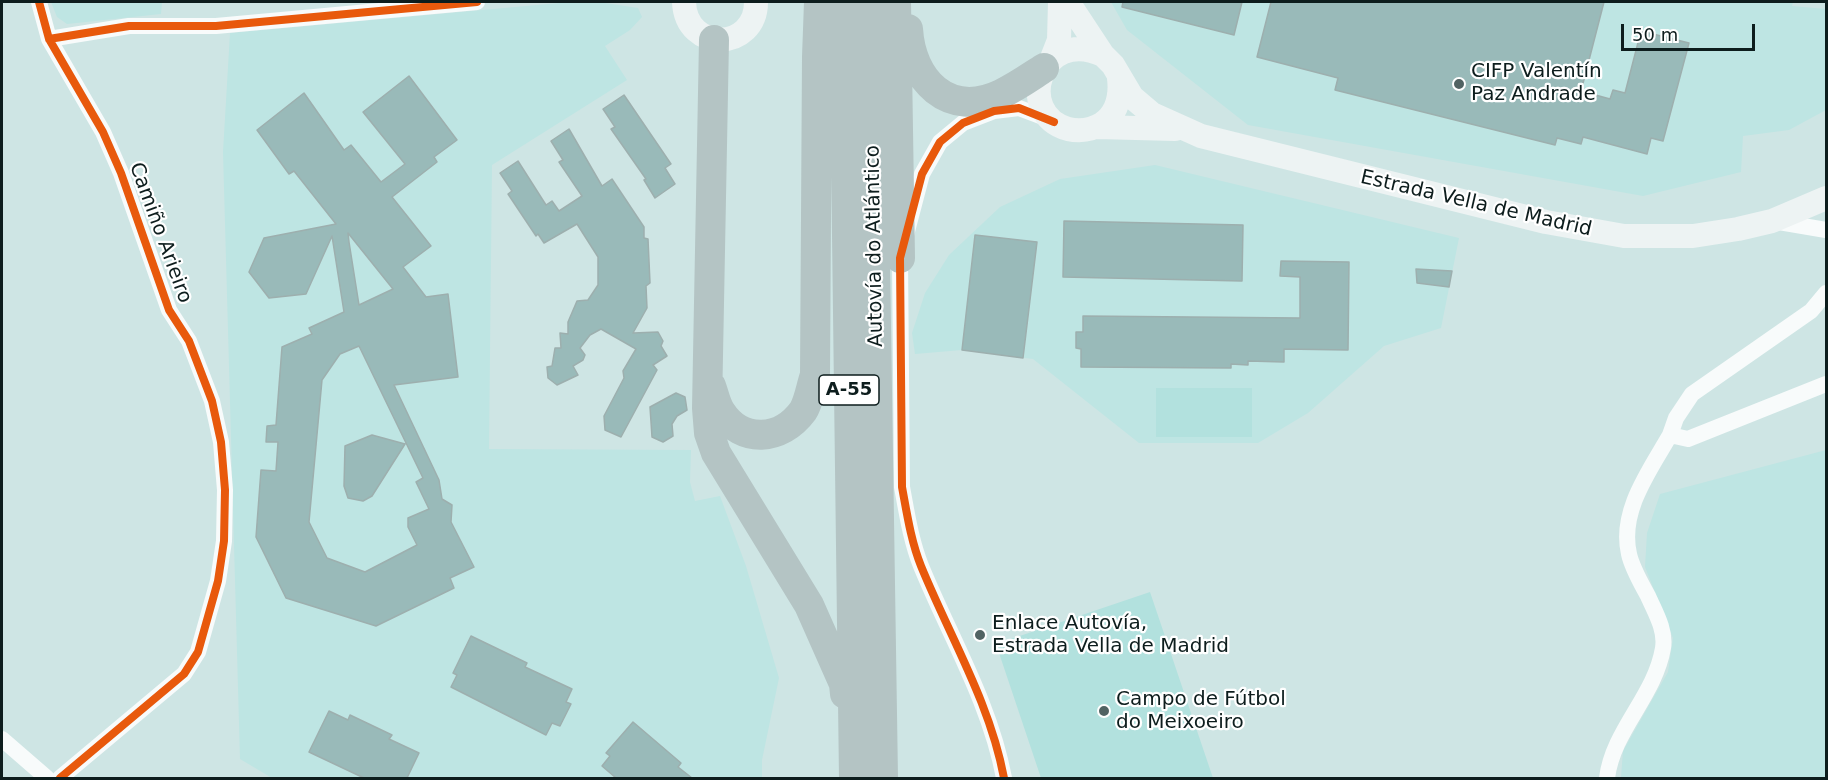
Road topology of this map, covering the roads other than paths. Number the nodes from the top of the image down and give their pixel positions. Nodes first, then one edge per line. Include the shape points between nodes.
1 (39, 2) edge
2 (477, 2) edge
3 (684, 2) edge
4 (756, 2) edge
5 (819, 2) edge
6 (844, 2) edge
7 (871, 2) edge
8 (896, 2) edge
9 (906, 2) edge
10 (1060, 2) edge
11 (1068, 2) edge
12 (49, 39) junction
13 (714, 40) junction
14 (1103, 55) junction
15 (1048, 63) junction
16 (1119, 78) junction
17 (1054, 122) junction
18 (1097, 127) junction
19 (1183, 130) junction
20 (1827, 198) edge
21 (1772, 221) junction
22 (1827, 230) edge
23 (900, 258) junction
24 (1827, 293) edge
25 (708, 380) junction
26 (1827, 384) edge
27 (1670, 435) junction
28 (2, 739) edge
29 (854, 776) edge
30 (46, 778) edge
31 (60, 778) edge
32 (883, 778) edge
33 (1004, 778) edge
34 (1607, 778) edge

1 - 12 street, Camiño Arieiro
2 - 12 street via 216,26 129,26
3 - 13 main road via 689,23
4 - 13 main road via 746,29 736,36
5 - 25 highway via 815,375 804,410 789,426 754,436 738,432 721,412
6 - 29 highway, Autovía do Atlántico / A-55
7 - 32 highway, Autovía do Atlántico / A-55
8 - 23 highway
9 - 15 highway via 909,48 916,65 926,81 948,99 981,100 999,95
10 - 15 main road via 1059,40
11 - 14 main road, Estrada Vella de Madrid
12 - 31 street, Camiño Arieiro via 103,132 169,310 192,351 212,401 225,490 218,581 198,652 184,674
13 - 25 highway
14 - 15 main road via 1077,48 1064,51
14 - 16 main road, Estrada Vella de Madrid
15 - 17 main road via 1038,91 1040,102
16 - 18 main road via 1119,101
16 - 19 main road, Estrada Vella de Madrid via 1131,98
17 - 18 main road, Estrada Vella de Madrid via 1075,130
17 - 23 street via 1019,108 994,111 963,123 940,142 922,174
18 - 19 main road, Estrada Vella de Madrid
19 - 21 main road, Estrada Vella de Madrid via 1585,231 1657,238
20 - 21 main road, Estrada Vella de Madrid
21 - 22 street, Estrada Vella de Madrid
23 - 33 street via 902,487 908,523 920,565 981,698
24 - 27 street via 1811,311 1692,394
25 - 29 highway via 709,434 716,453 809,605 844,684
26 - 27 street via 1688,439
27 - 34 street via 1637,496 1628,518 1627,538 1629,554 1658,617 1663,647 1652,684 1616,744
28 - 30 street

